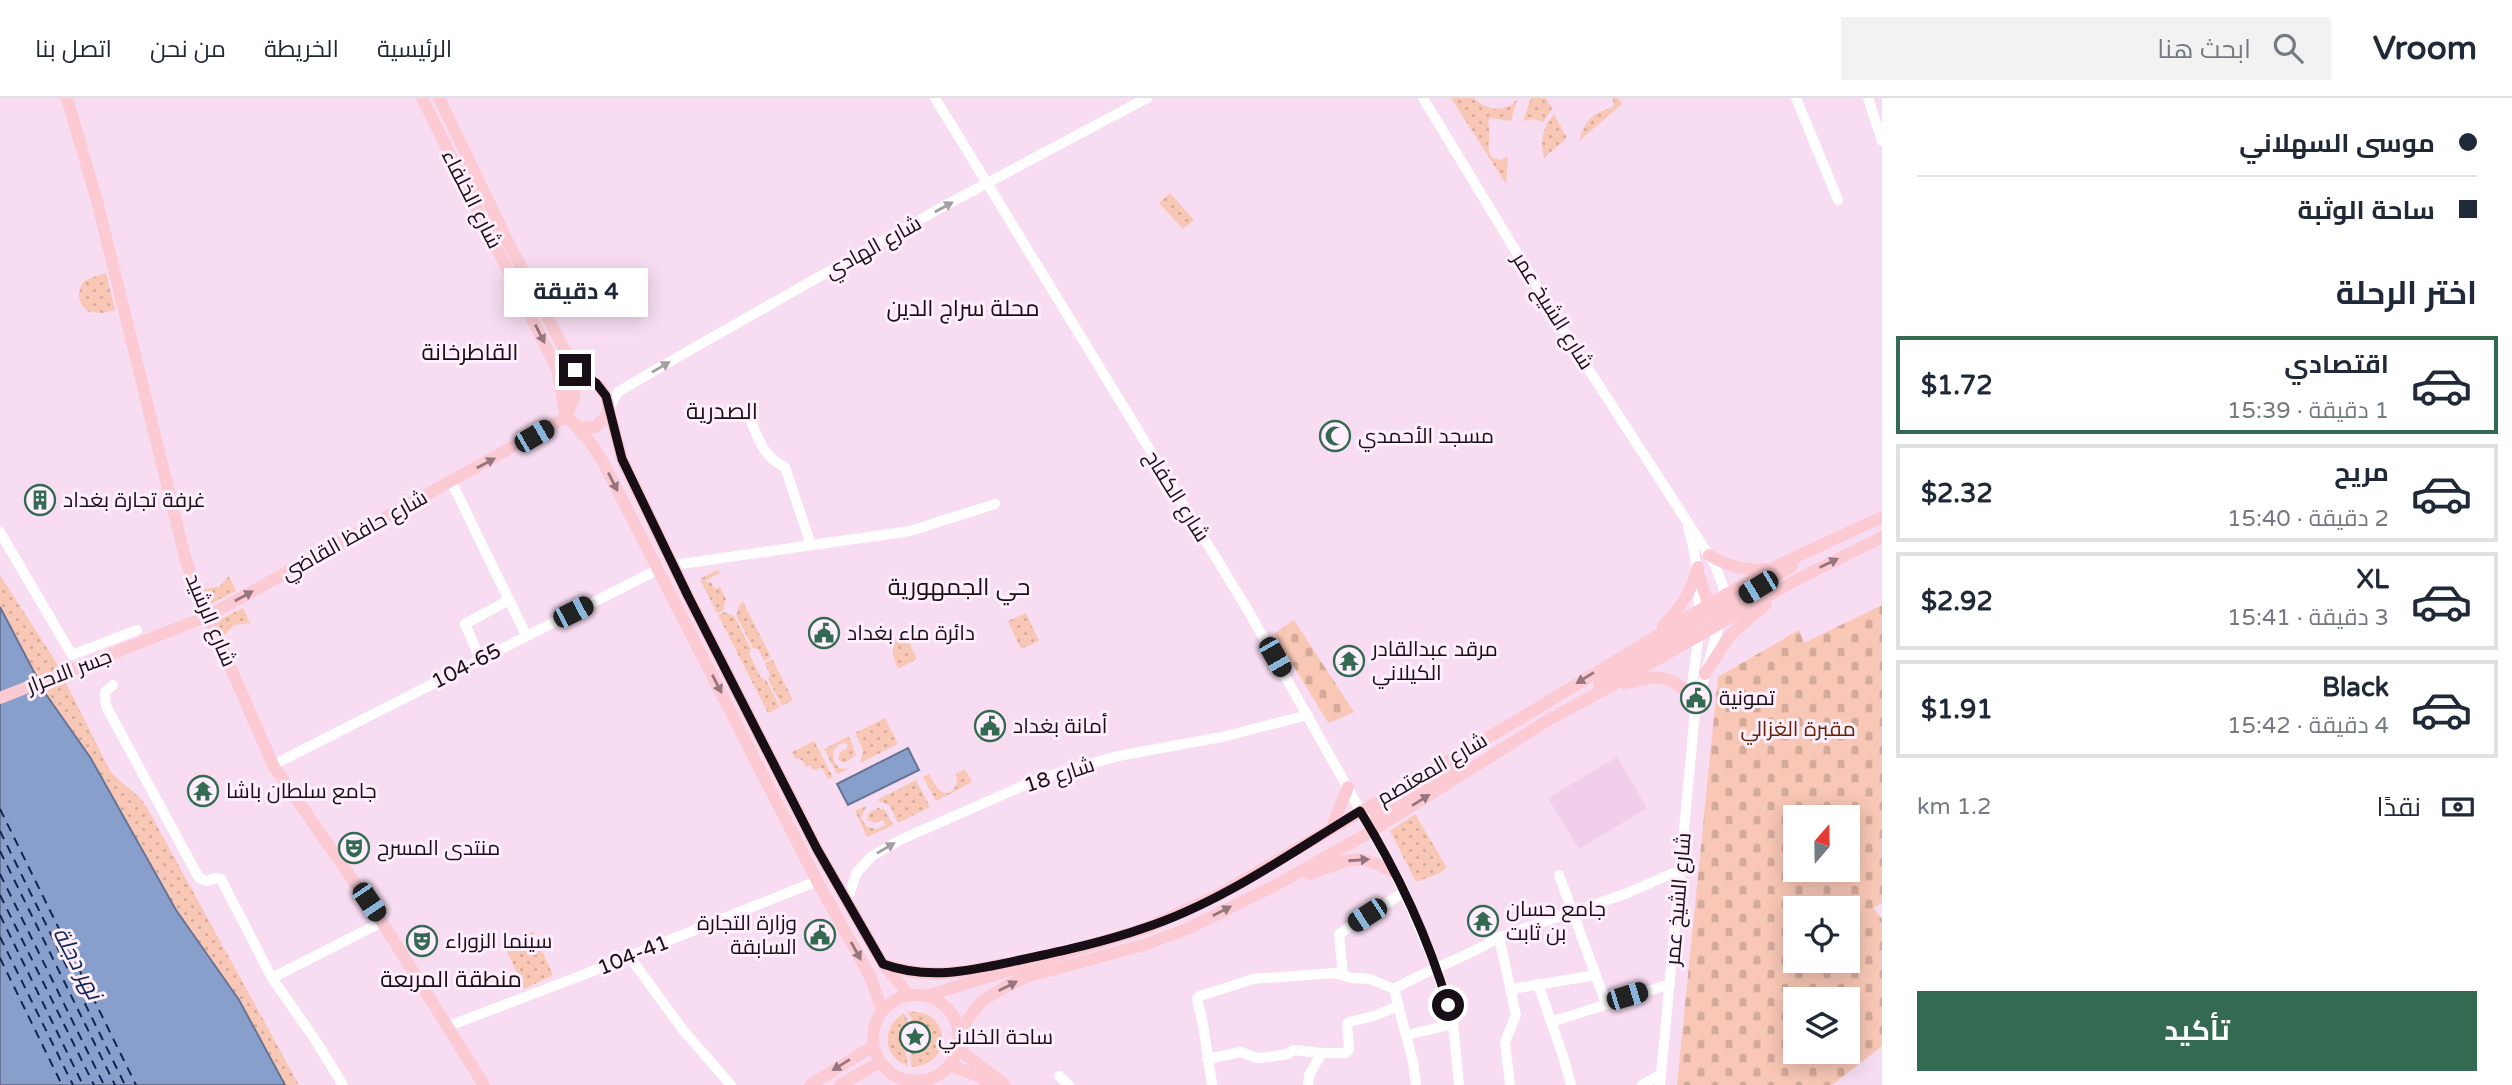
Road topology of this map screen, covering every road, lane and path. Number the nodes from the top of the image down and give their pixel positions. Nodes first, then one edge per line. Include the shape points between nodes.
1 (67, 98) edge
2 (422, 98) edge
3 (439, 98) edge
4 (934, 98) edge
5 (1147, 98) edge
6 (1423, 98) edge
7 (1796, 98) edge
8 (1868, 98) edge
9 (1882, 141) edge
10 (987, 185) junction
11 (1838, 200) dead end
12 (575, 370) junction
13 (609, 409) junction
14 (748, 414) dead end
15 (571, 422) junction
16 (451, 481) junction
17 (995, 503) dead end
18 (1882, 517) edge
19 (1686, 521) junction
20 (0, 532) edge
21 (1882, 537) edge
22 (1830, 541) junction
23 (811, 545) junction
24 (1709, 555) junction
25 (1783, 563) junction
26 (674, 565) junction
27 (659, 569) junction
28 (1698, 570) junction
29 (1796, 580) junction
30 (1723, 596) junction
31 (509, 600) junction
32 (208, 616) junction
33 (1709, 617) junction
34 (137, 630) dead end
35 (526, 635) junction
36 (1648, 639) junction
37 (137, 644) joint
38 (480, 659) junction
39 (1705, 674) junction
40 (113, 685) dead end
41 (1611, 686) junction
42 (0, 698) edge
43 (1692, 699) junction
44 (1695, 712) junction
45 (1308, 715) junction
46 (1550, 719) junction
47 (1518, 720) junction
48 (273, 765) junction
49 (1348, 786) junction
50 (1360, 811) junction
51 (1331, 829) junction
52 (1372, 831) junction
53 (1680, 870) junction
54 (1393, 872) junction
55 (1559, 874) dead end
56 (817, 881) junction
57 (1276, 885) junction
58 (1404, 891) junction
59 (847, 900) junction
60 (1574, 912) junction
61 (382, 922) junction
62 (1499, 937) junction
63 (1078, 948) junction
64 (629, 957) junction
65 (883, 964) junction
66 (1436, 967) junction
67 (1343, 975) junction
68 (1596, 975) junction
69 (272, 978) junction
70 (1538, 984) junction
71 (1670, 984) junction
72 (1394, 989) junction
73 (1512, 989) junction
74 (909, 995) junction
75 (926, 996) junction
76 (1606, 1003) junction
77 (1398, 1006) junction
78 (882, 1010) junction
79 (1551, 1022) junction
80 (1453, 1024) junction
81 (449, 1026) junction
82 (958, 1031) junction
83 (1407, 1035) junction
84 (873, 1045) junction
85 (958, 1049) junction
86 (1322, 1054) junction
87 (1207, 1059) junction
88 (950, 1065) junction
89 (884, 1066) junction
90 (1059, 1076) dead end
91 (1661, 1080) edge
92 (921, 1083) edge
93 (343, 1085) edge
94 (484, 1085) edge
95 (731, 1085) edge
96 (810, 1085) edge
97 (840, 1085) edge
98 (892, 1085) edge
99 (990, 1085) edge
100 (1005, 1085) edge
101 (1069, 1085) edge
102 (1212, 1085) edge
103 (1308, 1085) edge
104 (1416, 1085) edge
105 (1459, 1085) edge
106 (1510, 1085) edge
107 (1571, 1085) edge
108 (1642, 1085) edge

1 - 32 main road, شارع الرشيد via 185,557
2 -> 15 main road, شارع الخلفاء via 553,360
3 - 12 main road
4 - 10 street, شارع الكفاح
5 - 10 street, شارع الهادي
6 - 19 street, شارع الشيخ عمر
7 - 11 street
8 - 9 street
13 -> 10 street, شارع الهادي via 616,394 628,386
10 - 45 street, شارع الكفاح
12 - 13 main road via 600,387
12 - 15 main road
13 - 15 main road, شارع حافظ القاضي via 596,427 585,429
13 - 26 main road via 622,459
14 - 23 street via 766,455 785,467
16 -> 15 main road, شارع حافظ القاضي
15 -> 27 main road, شارع الخلفاء via 603,462
16 - 31 street
32 -> 16 main road, شارع حافظ القاضي
17 - 23 street via 911,531
18 - 22 main road
19 - 24 street, شارع الشيخ عمر
19 - 28 street, شارع الشيخ عمر
20 - 34 street via 72,655
29 -> 21 main road, شارع المعتصم
22 - 25 main road
22 - 33 main road
23 - 26 street
24 - 25 main road via 1752,570
24 - 30 street, شارع الشيخ عمر
25 - 30 main road
26 - 59 main road
27 - 35 street, 104-65
27 -> 56 main road, شارع الخلفاء
28 - 33 main road
28 - 36 main road via 1679,609
29 - 33 main road, شارع المعتصم
29 - 39 main road via 1736,629
30 - 33 main road
31 - 35 street
31 - 38 street via 465,624
32 - 37 main road, شارع حافظ القاضي
32 - 48 main road, شارع الرشيد
33 - 36 main road, شارع المعتصم
33 - 39 street, شارع الشيخ عمر
33 - 41 main road, شارع المعتصم
33 - 43 street, شارع الشيخ عمر
33 - 46 main road via 1623,668
35 - 38 street, 104-65
36 -> 47 main road, شارع المعتصم
37 - 42 main road, جسر الاحرار
38 - 48 street, 104-65
39 - 44 street, شارع الشيخ عمر
40 - 69 street via 105,692 106,706 165,818 199,878 221,879
41 - 43 main road via 1665,678 1684,688
41 - 46 main road, شارع المعتصم
43 - 44 street, شارع الشيخ عمر
44 - 53 street, شارع الشيخ عمر
45 - 49 street, شارع الكفاح
59 -> 45 street, شارع 18 via 857,872 872,856 1041,778 1118,756
52 -> 46 main road, شارع المعتصم
47 - 50 main road, شارع المعتصم
47 - 52 main road via 1481,750 1382,810 1373,818
48 - 61 main road, شارع الرشيد
49 - 50 street, شارع الكفاح
49 - 51 main road
50 - 51 main road, شارع المعتصم
50 - 52 street, شارع الكفاح
51 - 63 main road, شارع المعتصم via 1220,894 1147,928
52 - 54 street, شارع الكفاح
52 - 57 main road, شارع المعتصم
53 - 60 street
53 - 71 street, شارع الشيخ عمر
57 -> 54 main road via 1357,858
54 - 58 street, شارع الكفاح
55 - 60 street
56 - 64 street, 104-41
56 -> 78 main road, شارع الخلفاء via 870,976
82 -> 57 main road, شارع المعتصم via 981,1002 1026,977 1147,944
58 - 66 street, شارع الكفاح
58 - 67 street via 1339,934
59 - 65 main road
60 - 62 street
60 - 68 street
61 - 69 street
61 - 81 main road, شارع الرشيد
62 - 66 street
62 - 73 street
63 - 65 main road via 947,974 917,973
63 - 75 main road, شارع المعتصم
64 - 81 street, 104-41
64 - 95 street
65 - 74 main road
66 - 72 street
66 - 80 street, شارع الكفاح
67 - 72 street
67 - 87 street via 1253,979 1200,996
68 - 70 street
68 - 76 street
69 - 93 street
70 - 73 street
70 - 79 street
71 - 76 street
71 - 91 street, شارع الشيخ عمر
72 - 77 street
73 - 106 street via 1516,1015 1505,1042
74 - 75 main road
74 - 78 main road
75 - 82 main road via 953,1015
76 - 79 street
77 - 83 street
77 - 86 street via 1349,1022 1348,1052
78 - 84 main road
79 - 107 street
80 - 83 street
80 - 105 street, شارع الكفاح
81 - 94 main road, شارع الرشيد
82 - 85 main road
83 - 104 street
84 - 89 main road
84 -> 96 main road
85 - 88 main road
85 - 100 main road
86 - 87 street via 1293,1050 1256,1058 1241,1052
86 - 103 street via 1308,1075
87 - 102 street
88 - 92 main road
88 - 99 main road
89 - 92 main road
89 - 97 main road
89 - 98 main road
90 - 101 street
91 - 108 street

